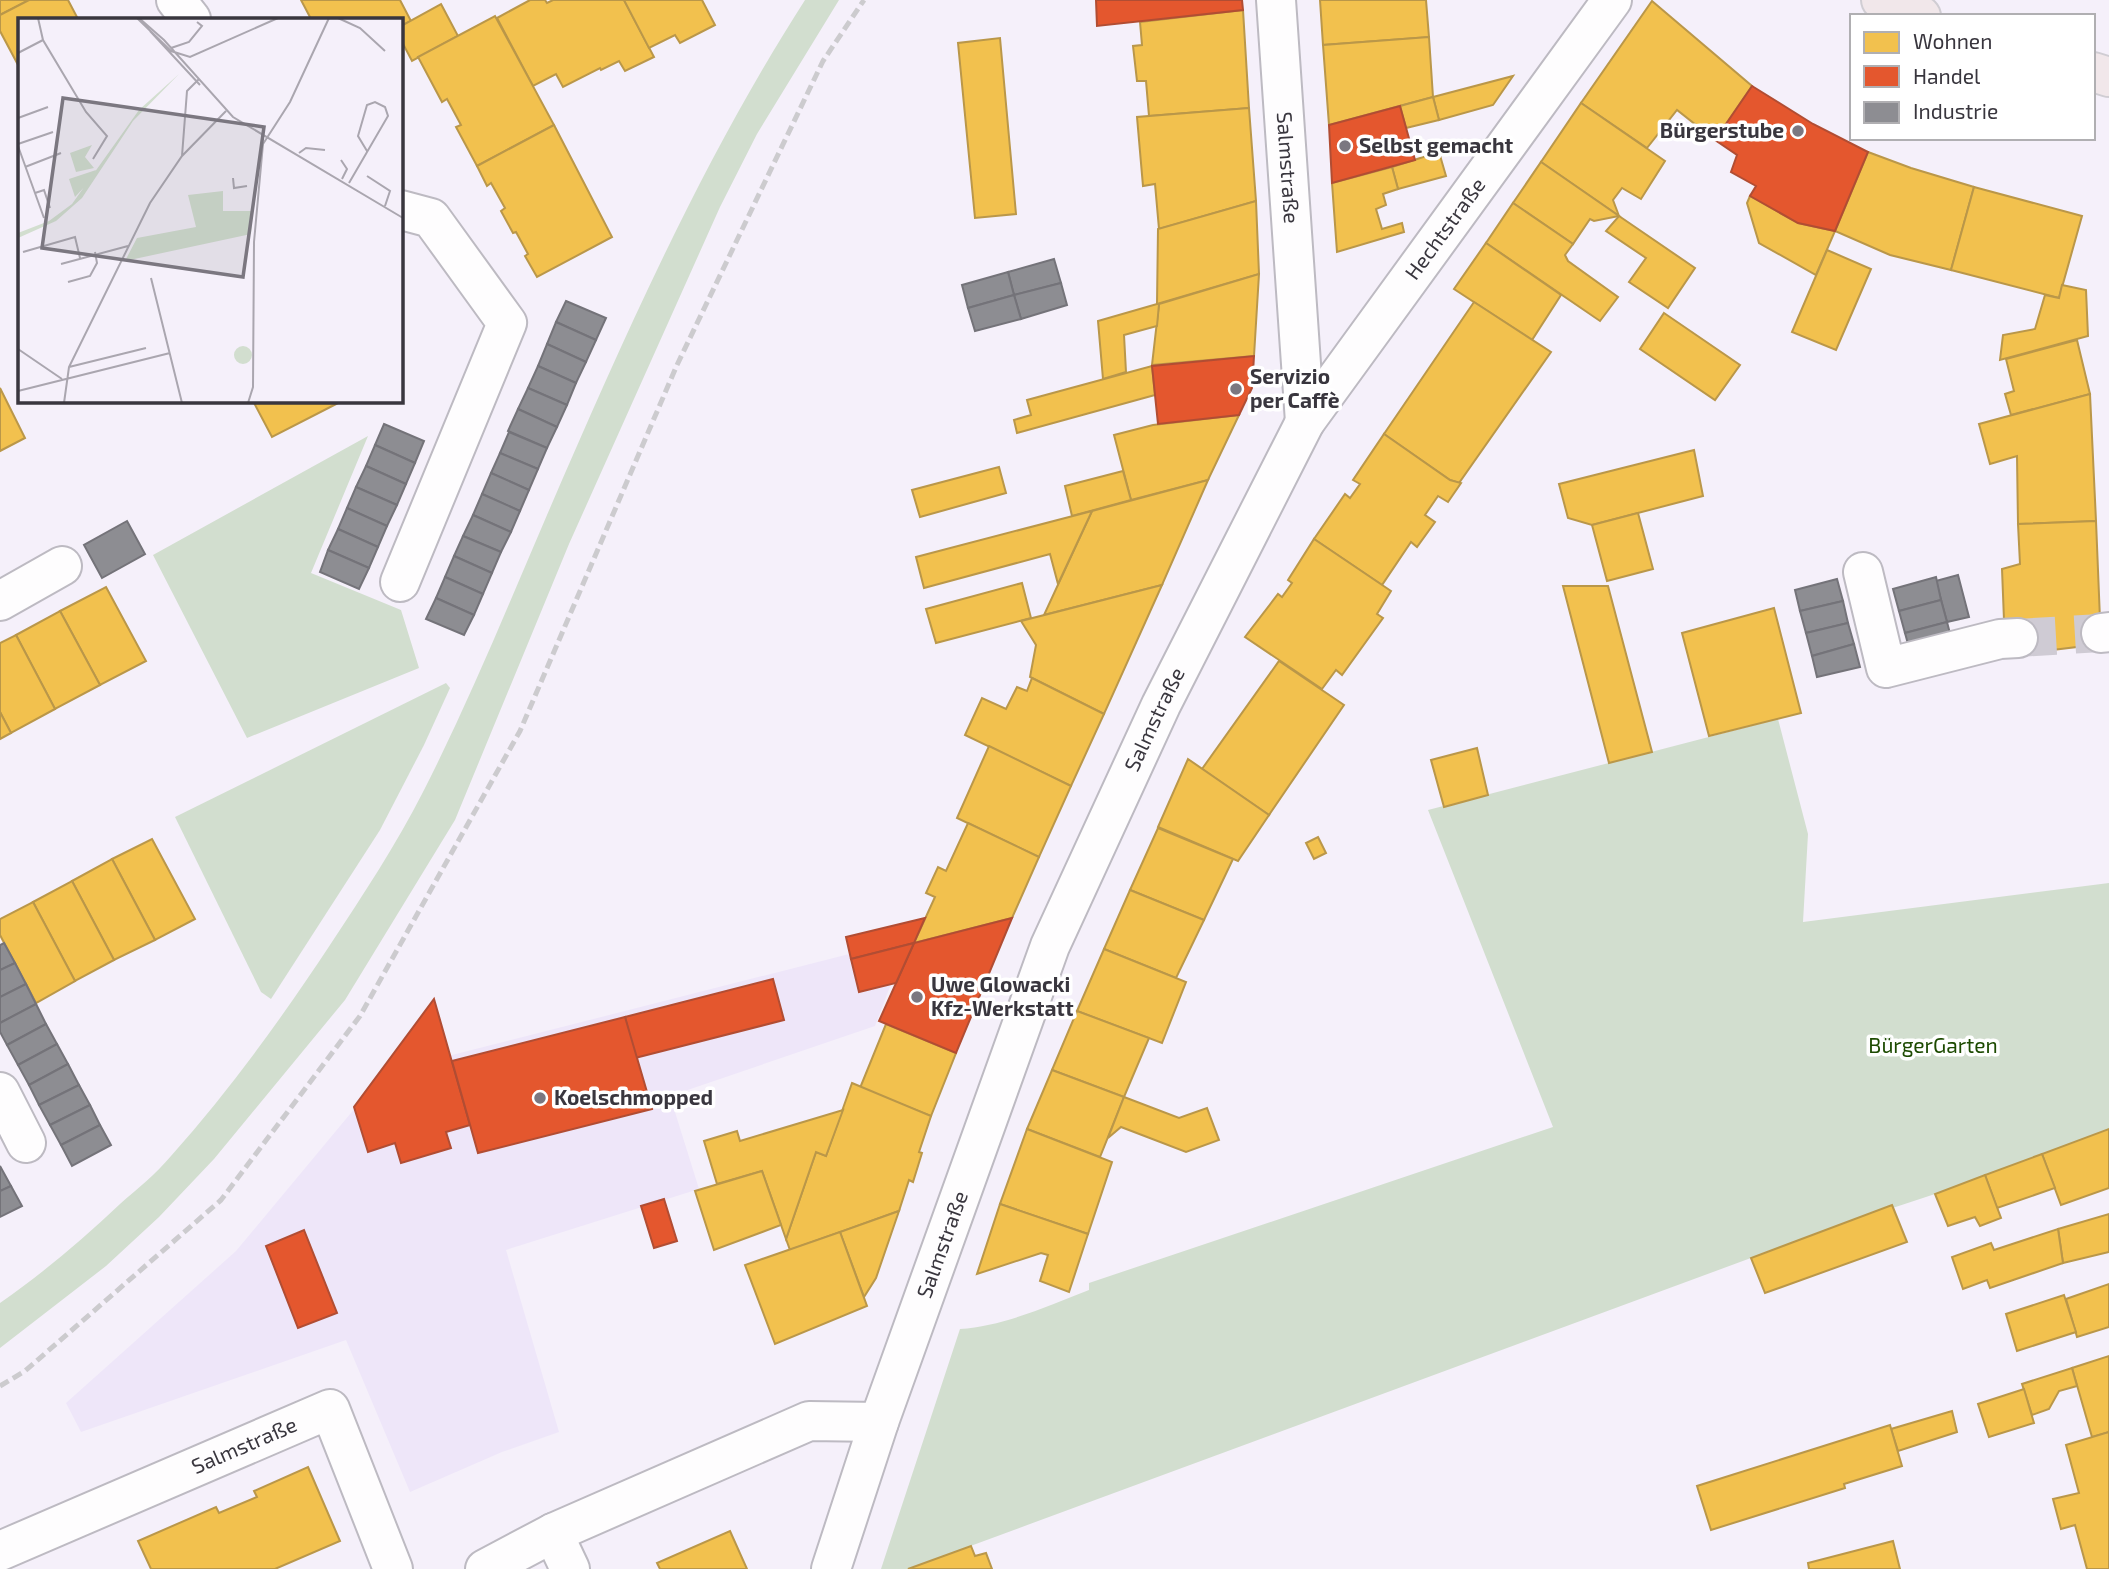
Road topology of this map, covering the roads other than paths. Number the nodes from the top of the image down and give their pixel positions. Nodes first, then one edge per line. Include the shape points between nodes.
1 (176, 0) edge
2 (1276, 0) edge
3 (1612, 0) edge
4 (1881, 0) edge
5 (1916, 14) edge
6 (190, 18) edge
7 (402, 210) edge
8 (1305, 422) junction
9 (62, 566) dead end
10 (1863, 572) dead end
11 (400, 582) dead end
12 (0, 601) edge
13 (2018, 638) tunnel mouth
14 (0, 1092) edge
15 (26, 1143) dead end
16 (879, 1422) junction
17 (553, 1533) junction
18 (0, 1551) edge
19 (393, 1569) edge
20 (485, 1569) edge
21 (570, 1569) edge
22 (831, 1569) edge

1 - 6 street
2 - 8 street, Salmstraße
3 - 8 street, Hechtstraße
4 - 5 main road
7 - 11 street via 431,218 507,323
8 - 16 street, Salmstraße via 1161,705 1050,946
9 - 12 street
10 - 13 street via 1886,668
14 - 15 street
16 - 17 street via 809,1421
16 - 22 street, Salmstraße
17 - 20 street
17 - 21 street
18 - 19 street, Salmstraße via 330,1409

